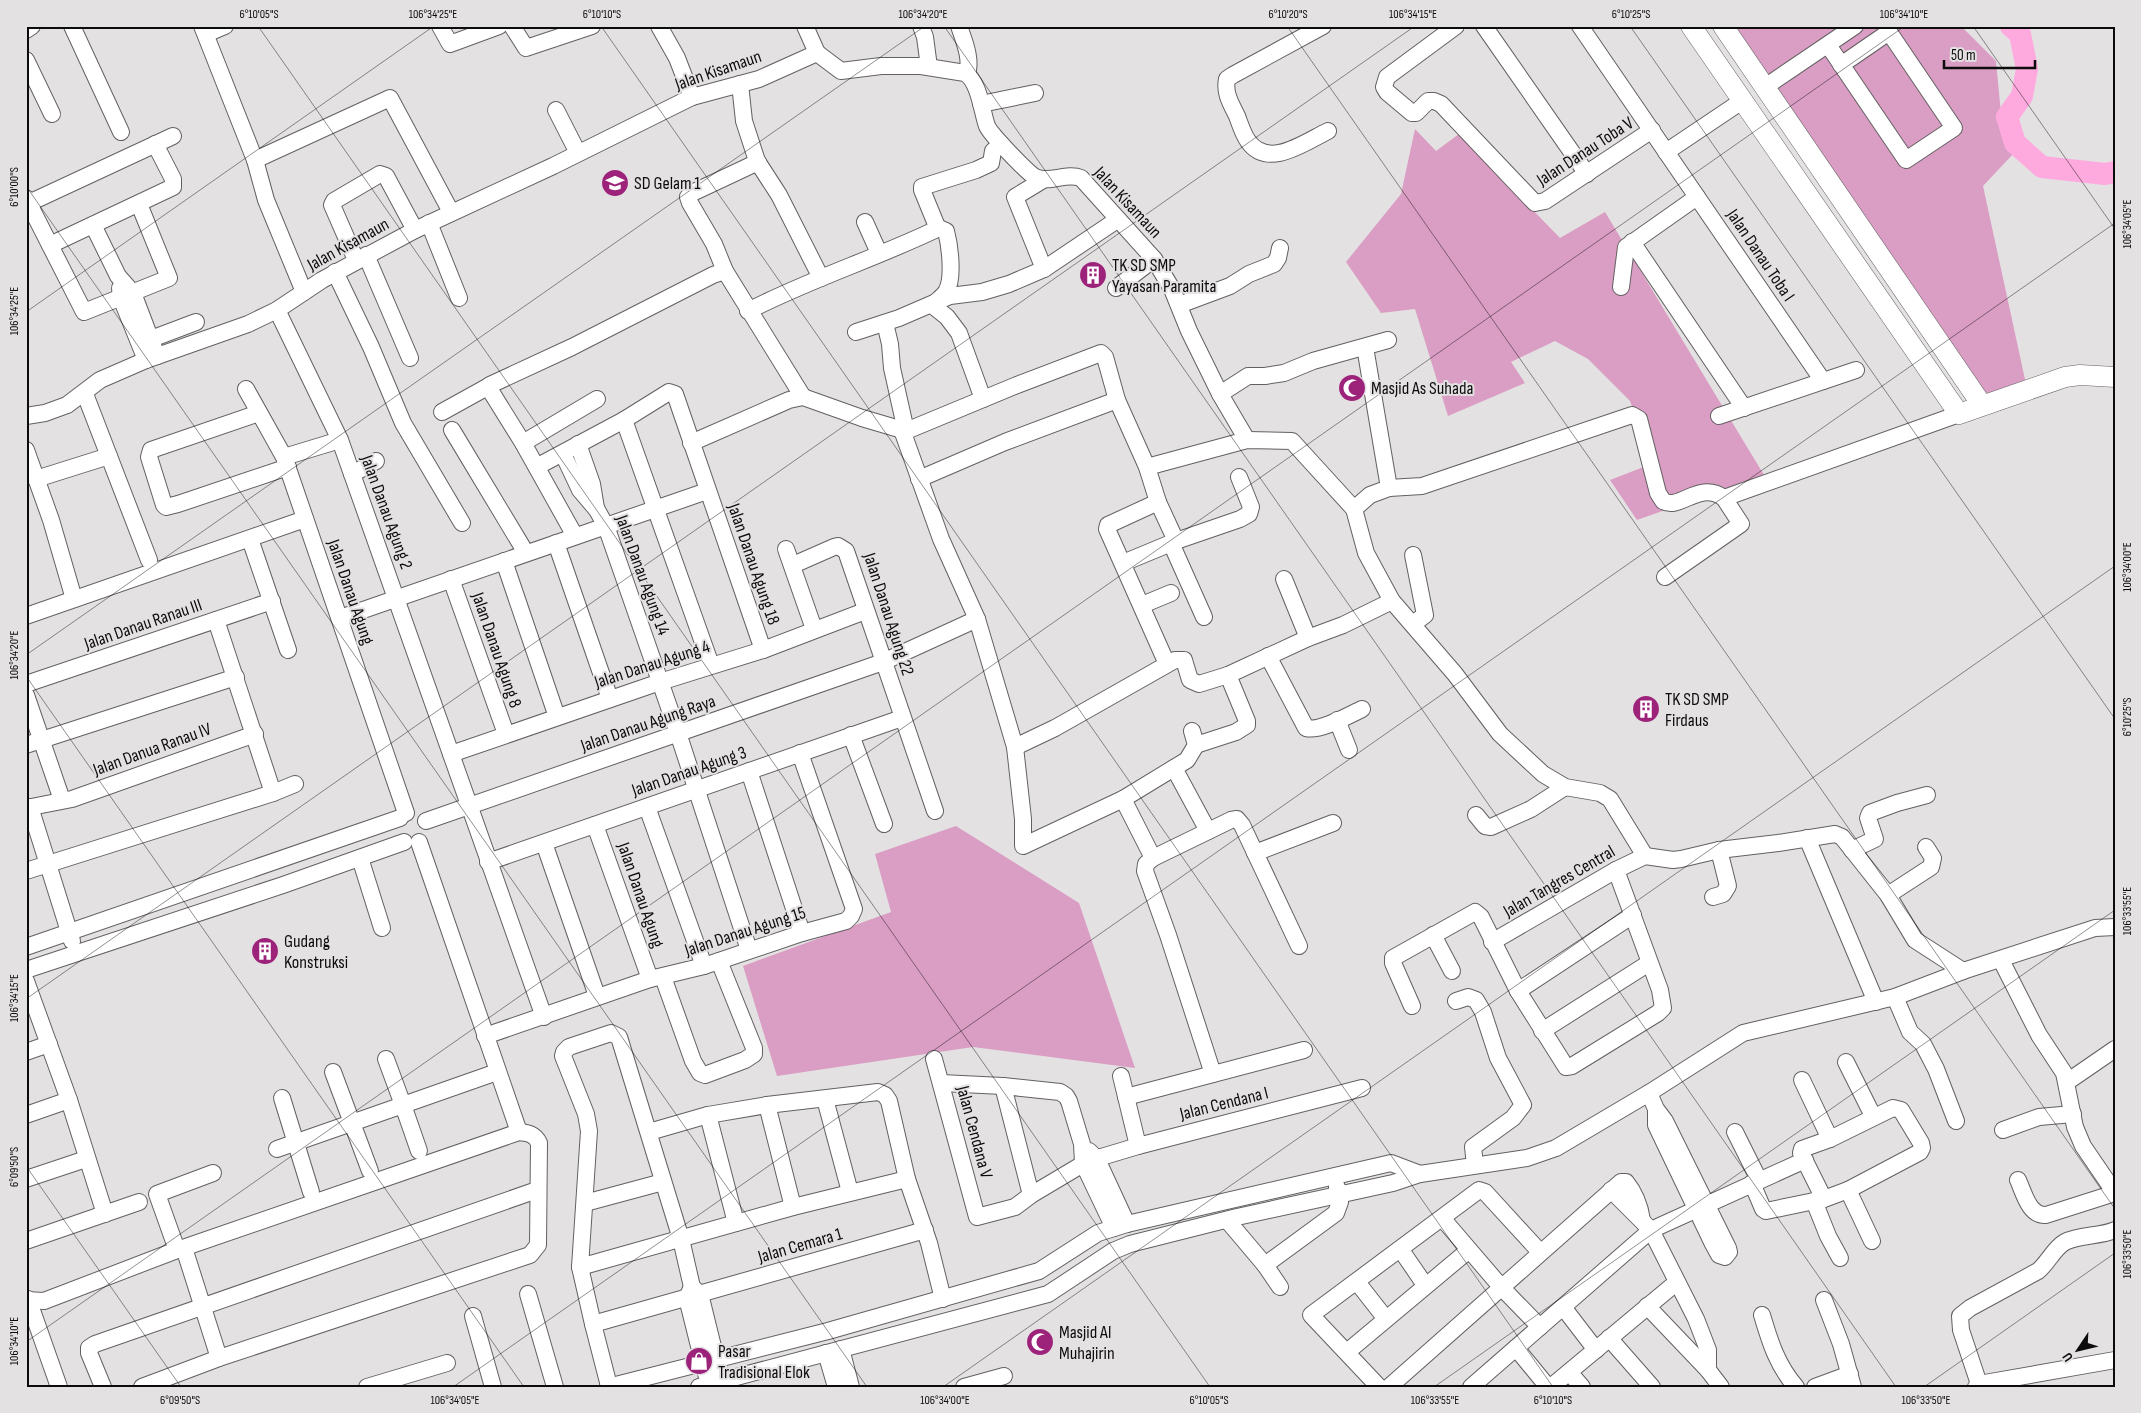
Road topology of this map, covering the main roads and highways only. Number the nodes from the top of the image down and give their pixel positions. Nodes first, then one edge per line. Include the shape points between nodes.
1 (1691, 26) edge
2 (1723, 26) edge
3 (1777, 107) junction
4 (1756, 120) junction
5 (2115, 378) edge
6 (1982, 405) junction

1 - 4 main road
2 - 3 main road
3 - 4 main road
3 - 6 main road
4 - 6 main road via 1959,414
5 - 6 main road via 2065,377

